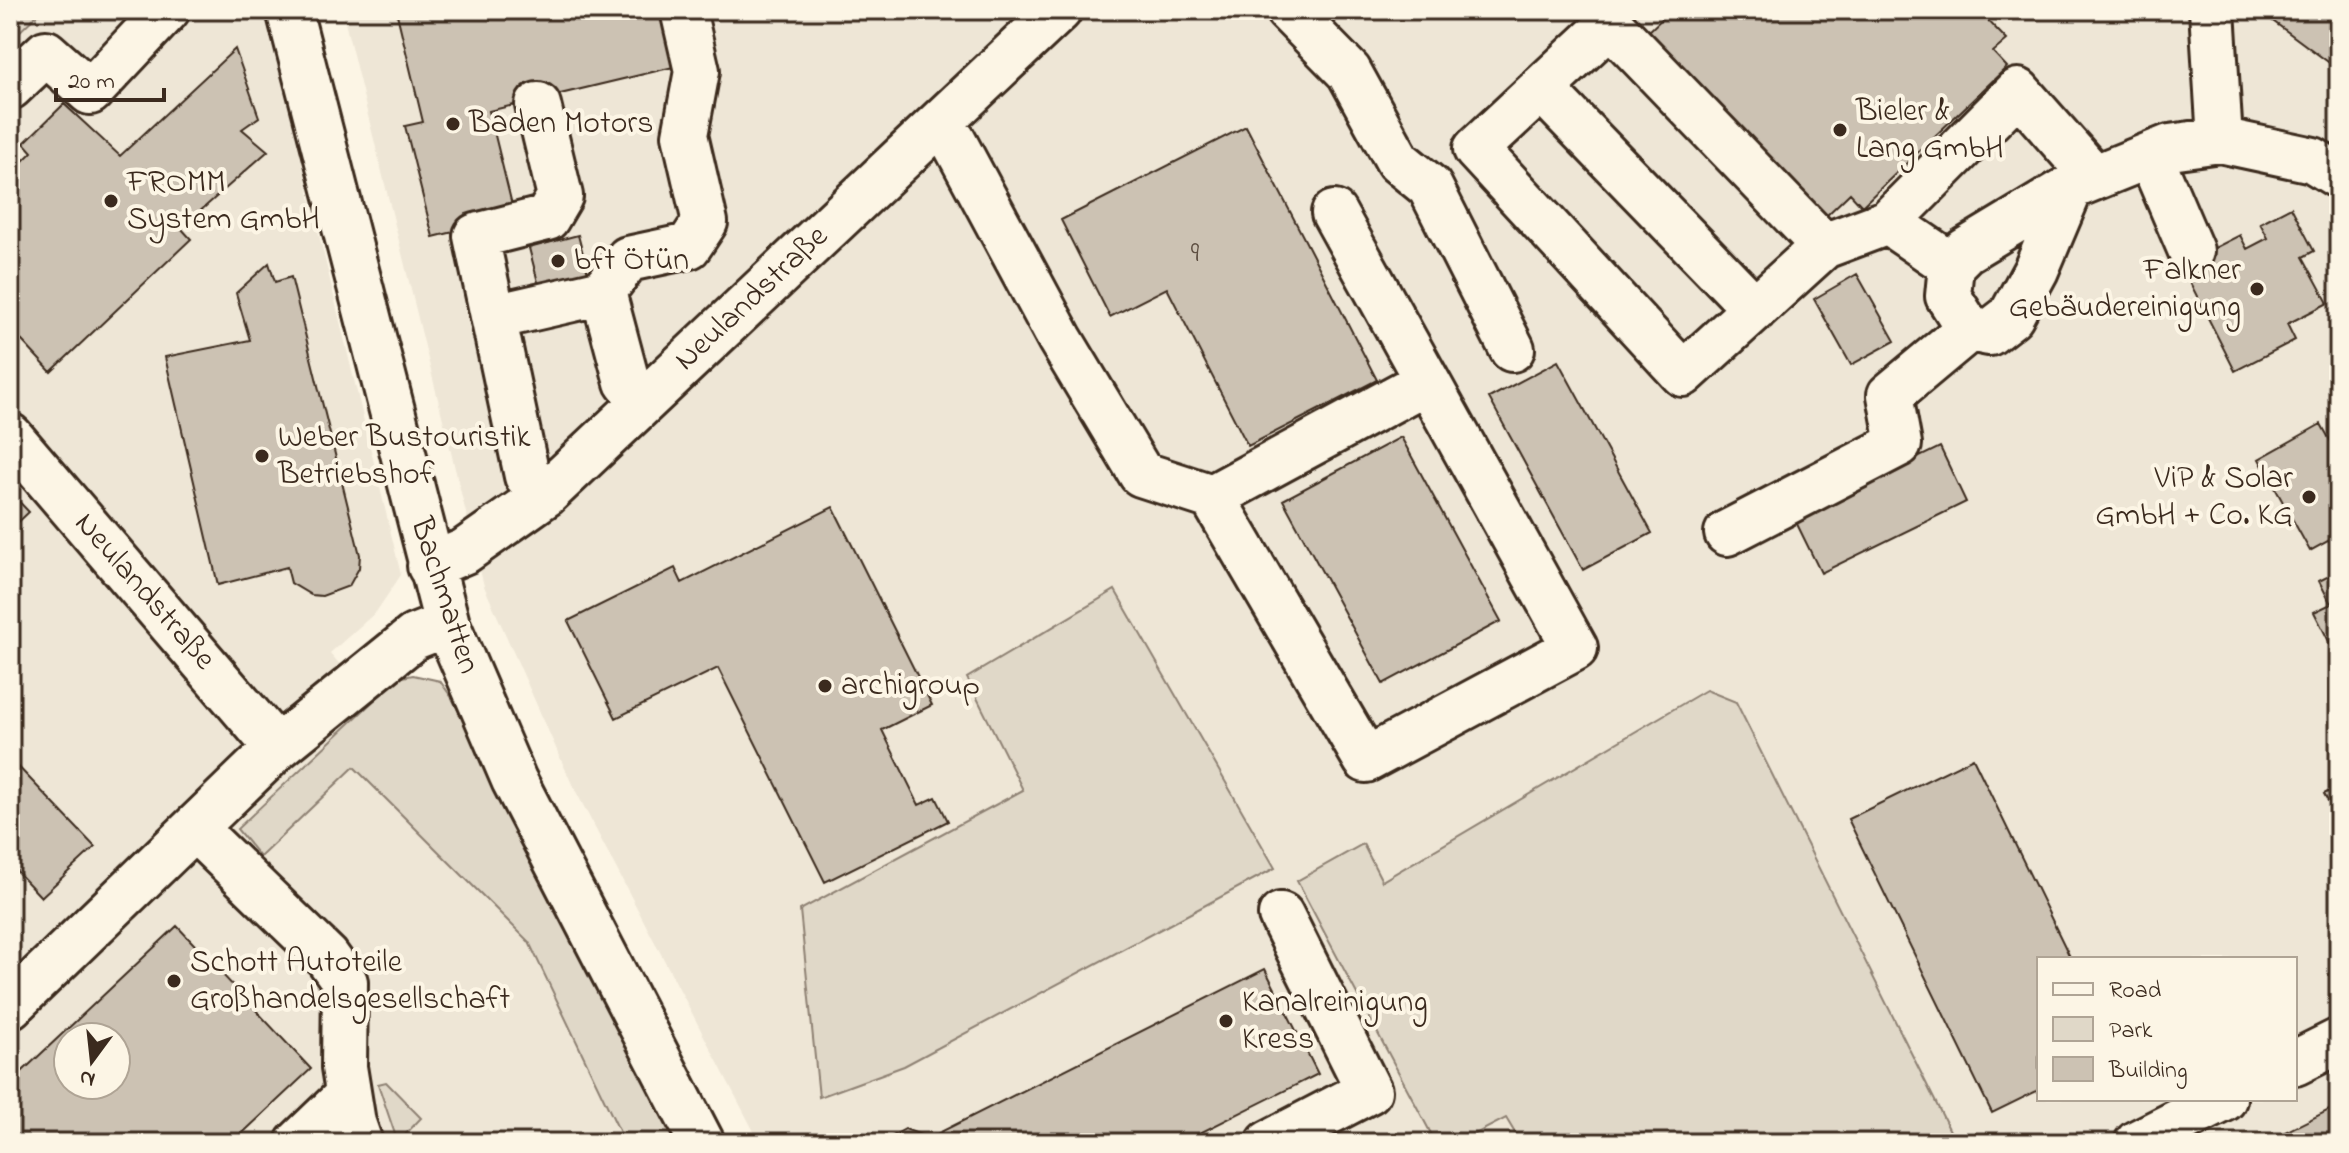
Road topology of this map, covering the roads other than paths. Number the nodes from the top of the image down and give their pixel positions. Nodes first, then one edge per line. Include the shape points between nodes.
1 (167, 10) edge
2 (289, 10) edge
3 (683, 10) edge
4 (1059, 10) edge
5 (1288, 10) edge
6 (2212, 10) edge
7 (10, 87) edge
8 (1541, 88) junction
9 (538, 105) dead end
10 (938, 125) junction
11 (2220, 140) junction
12 (2150, 155) junction
13 (2339, 176) edge
14 (2082, 181) junction
15 (1334, 213) dead end
16 (1888, 222) junction
17 (1824, 246) junction
18 (2191, 251) dead end
19 (1951, 265) junction
20 (603, 292) junction
21 (1755, 309) junction
22 (494, 317) junction
23 (1969, 329) junction
24 (1512, 349) dead end
25 (1427, 381) junction
26 (643, 402) junction
27 (10, 436) edge
28 (546, 494) junction
29 (1212, 497) junction
30 (1727, 533) dead end
31 (430, 566) junction
32 (447, 624) junction
33 (277, 748) junction
34 (195, 829) junction
35 (1281, 915) dead end
36 (10, 1006) edge
37 (2339, 1041) edge
38 (2297, 1062) edge
39 (348, 1095) junction
40 (2220, 1101) edge
41 (298, 1143) edge
42 (360, 1143) edge
43 (702, 1143) edge
44 (1269, 1143) edge
45 (2137, 1143) edge

1 - 7 street via 90,92 46,53
2 - 31 street, Bachmatten
3 - 20 street via 697,71 685,135 705,222 689,246 628,259
4 - 10 street, Neulandstraße
5 - 24 street via 1349,72 1398,161 1430,187
6 - 11 street
8 - 17 street via 1610,24
8 - 21 street
8 - 21 street via 1476,149 1683,374
9 - 22 street via 560,196 547,218 476,236
10 - 26 street, Neulandstraße
10 - 29 street via 953,140 1060,339 1141,474
11 - 12 street
11 - 13 street via 2313,160
12 - 14 street
12 - 18 street
14 - 16 street via 2018,91
14 - 19 street via 1965,251
14 - 23 street via 2011,316 1989,333
15 - 25 street
16 - 17 street
16 - 19 street
17 - 21 street
19 - 23 street via 1948,296
20 - 22 street
20 - 26 street via 627,382
22 - 28 street via 527,476
23 - 30 street via 1890,395 1899,444
25 - 29 street
25 - 29 street via 1575,648 1366,760
26 - 28 street, Neulandstraße
27 - 33 street, Neulandstraße
28 - 31 street, Neulandstraße via 465,551
31 - 32 street, Bachmatten
32 - 33 street via 414,637
32 - 43 street, Bachmatten via 514,780
33 - 34 street
34 - 36 street
34 - 39 street via 327,957 345,982
35 - 44 street via 1369,1091
37 - 38 street
39 - 41 street
39 - 42 street
40 - 45 street

